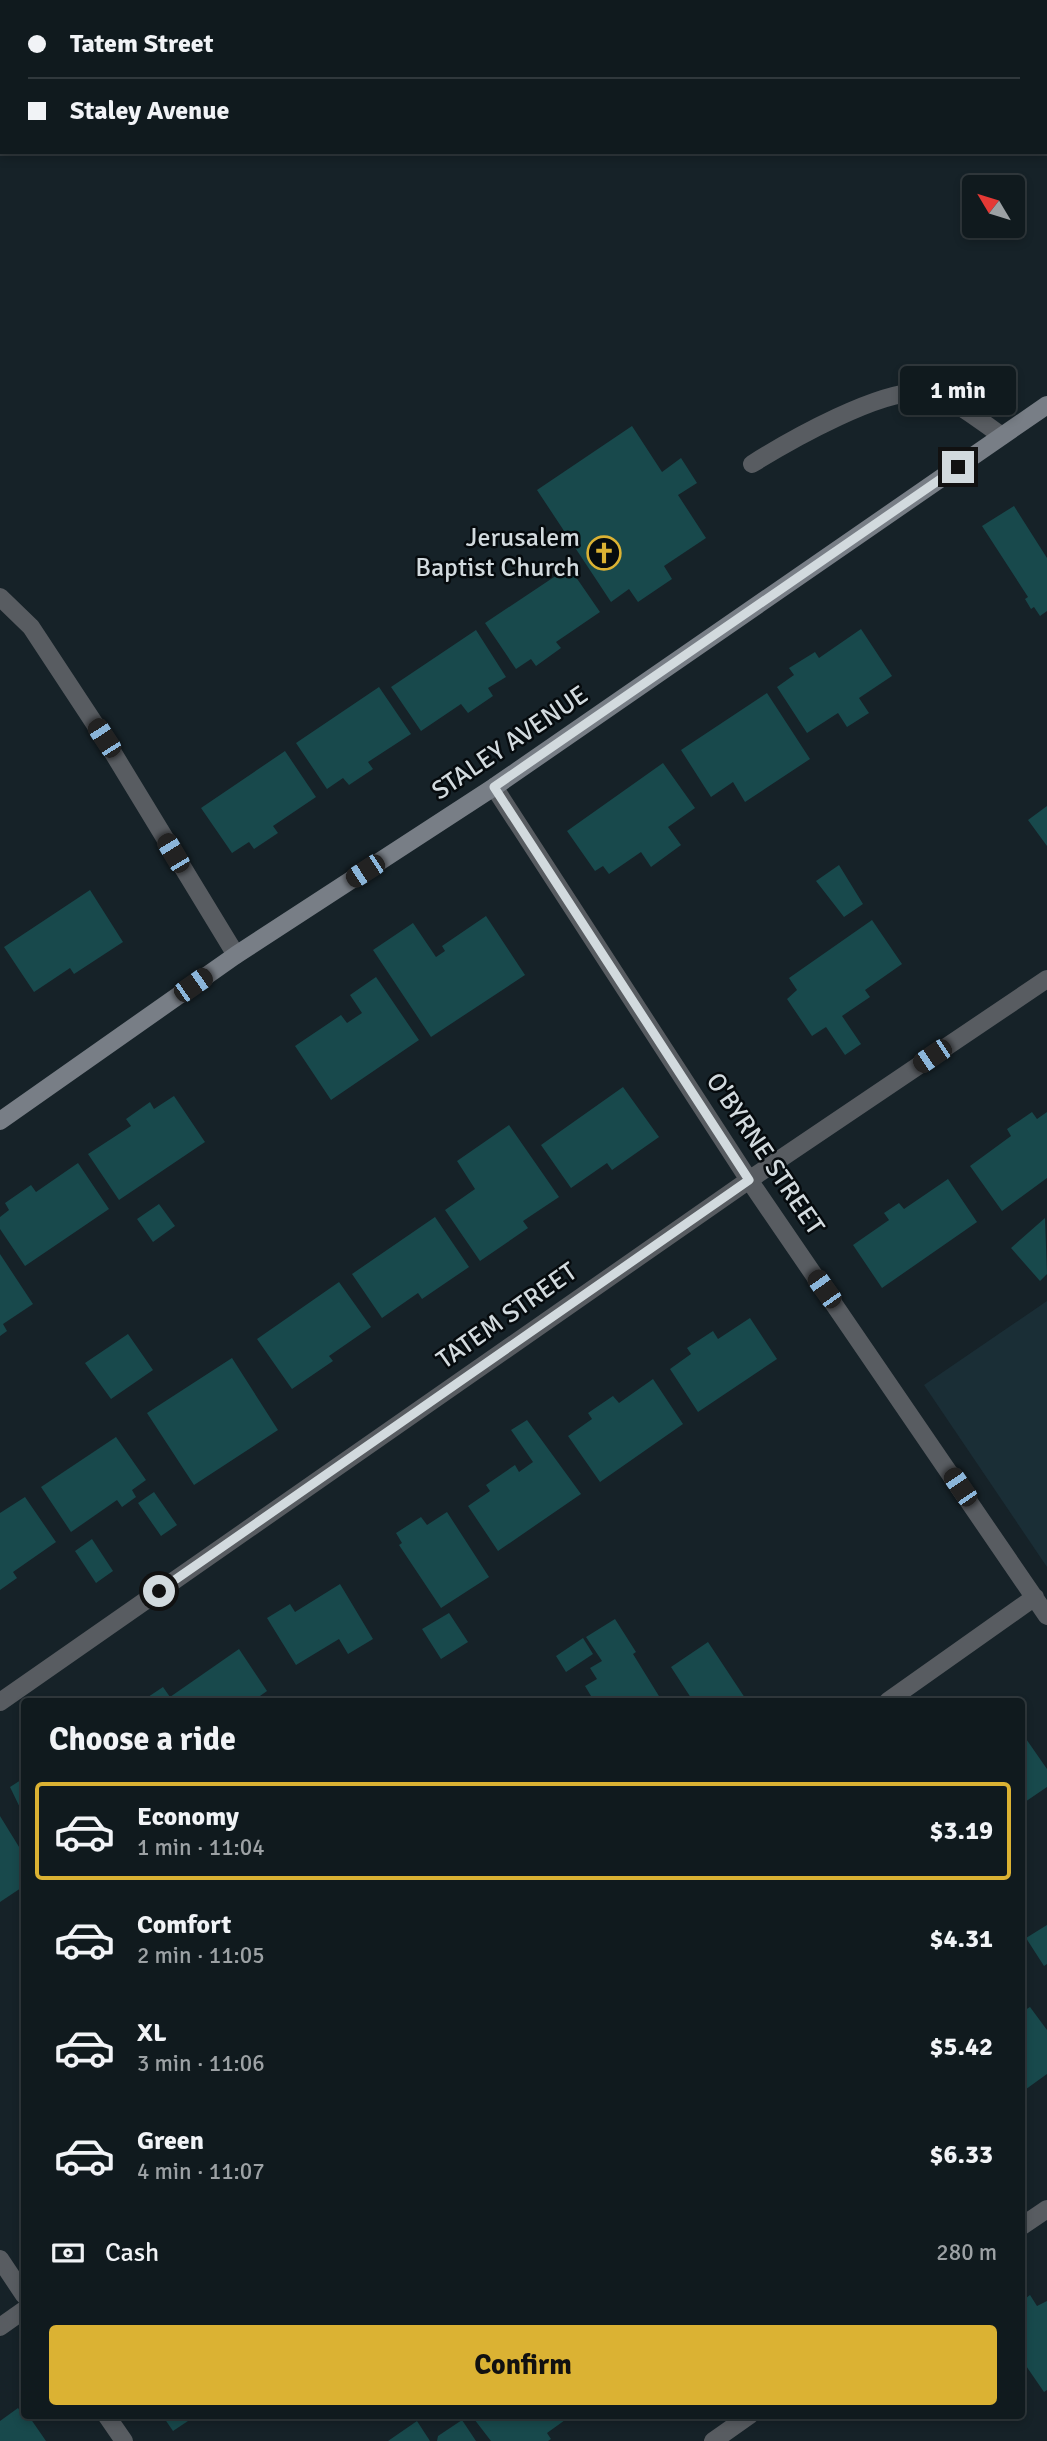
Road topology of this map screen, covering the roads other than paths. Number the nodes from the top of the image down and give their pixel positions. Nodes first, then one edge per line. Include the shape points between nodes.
1 (1047, 405) edge
2 (1002, 436) junction
3 (752, 464) dead end
4 (0, 597) edge
5 (494, 787) junction
6 (236, 955) junction
7 (1047, 979) edge
8 (0, 1121) edge
9 (749, 1180) junction
10 (1035, 1597) junction
11 (1047, 1616) edge
12 (892, 1698) edge
13 (0, 1702) edge
14 (1047, 2209) edge
15 (1025, 2224) edge
16 (0, 2259) edge
17 (21, 2290) edge
18 (21, 2313) edge
19 (0, 2327) edge
20 (109, 2419) edge
21 (744, 2419) edge
22 (124, 2441) edge
23 (713, 2441) edge

1 - 2 street, STALEY AVENUE
2 - 3 street via 954,403 926,392 891,398 840,416
2 - 5 street, STALEY AVENUE
4 - 6 street via 31,627 97,727
5 - 6 street, STALEY AVENUE
5 - 9 street, O'BYRNE STREET
6 - 8 street, STALEY AVENUE
7 - 9 street, TATEM STREET
9 - 10 street, O'BYRNE STREET
9 - 13 street, TATEM STREET
10 - 11 street, O'BYRNE STREET
10 - 12 street
14 - 15 street
16 - 17 street
18 - 19 street
20 - 22 street
21 - 23 street

